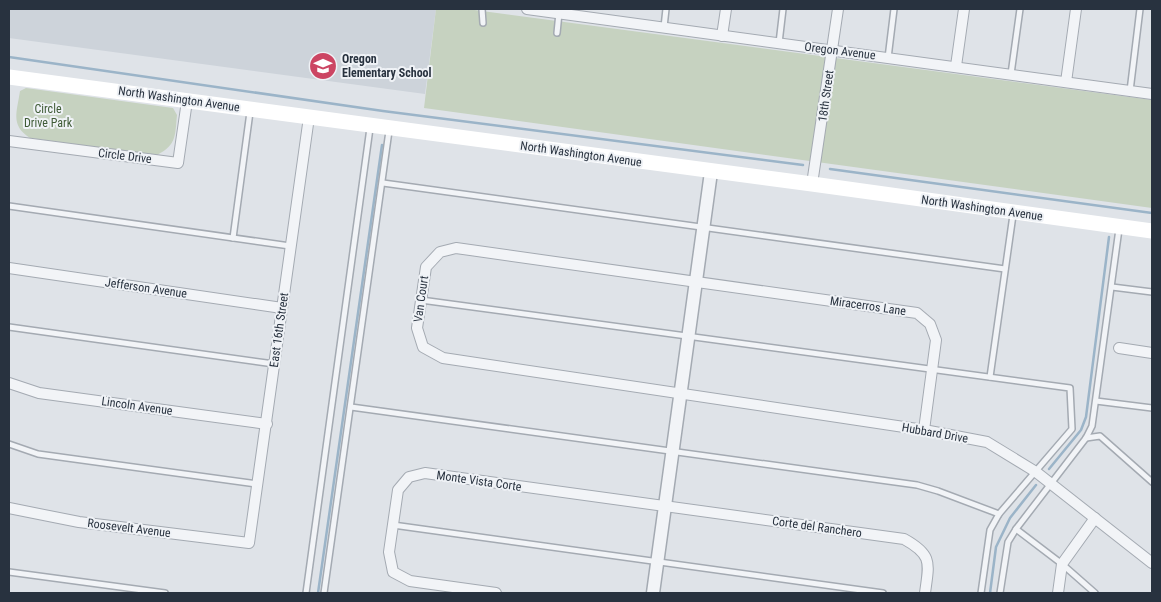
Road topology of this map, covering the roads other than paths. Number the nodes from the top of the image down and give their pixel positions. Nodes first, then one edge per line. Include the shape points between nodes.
1 (482, 9) edge
2 (527, 9) edge
3 (666, 9) edge
4 (726, 9) edge
5 (783, 9) edge
6 (838, 9) edge
7 (894, 9) edge
8 (964, 9) edge
9 (1020, 9) edge
10 (1076, 9) edge
11 (1140, 9) edge
12 (546, 10) edge
13 (560, 13) junction
14 (605, 13) edge
15 (483, 24) dead end
16 (664, 27) junction
17 (557, 33) dead end
18 (722, 36) junction
19 (779, 43) junction
20 (833, 51) junction
21 (888, 58) junction
22 (956, 66) junction
23 (1011, 74) junction
24 (9, 78) edge
25 (1066, 82) junction
26 (1130, 91) junction
27 (1152, 94) edge
28 (187, 101) junction
29 (250, 109) junction
30 (309, 116) junction
31 (370, 125) junction
32 (389, 128) junction
33 (9, 141) edge
34 (712, 172) junction
35 (383, 183) junction
36 (812, 184) junction
37 (9, 206) edge
38 (1014, 212) junction
39 (1120, 227) junction
40 (704, 228) junction
41 (1152, 231) edge
42 (233, 238) junction
43 (291, 247) junction
44 (9, 268) edge
45 (1005, 269) junction
46 (696, 282) junction
47 (1112, 286) junction
48 (1152, 292) edge
49 (421, 300) junction
50 (282, 308) junction
51 (9, 327) edge
52 (688, 337) junction
53 (1120, 348) dead end
54 (1152, 353) edge
55 (275, 364) junction
56 (932, 370) junction
57 (990, 377) junction
58 (9, 383) edge
59 (681, 393) junction
60 (1096, 401) junction
61 (352, 406) junction
62 (1152, 408) edge
63 (267, 424) junction
64 (924, 430) junction
65 (1086, 438) junction
66 (9, 444) edge
67 (673, 452) junction
68 (1036, 472) junction
69 (1152, 482) edge
70 (258, 484) junction
71 (1051, 484) junction
72 (665, 506) junction
73 (9, 508) edge
74 (1000, 514) junction
75 (1095, 518) junction
76 (393, 525) junction
77 (1016, 529) junction
78 (249, 543) joint
79 (657, 562) junction
80 (1152, 563) edge
81 (1062, 564) junction
82 (9, 572) edge
83 (165, 593) edge
84 (306, 593) edge
85 (324, 593) edge
86 (496, 593) edge
87 (653, 593) edge
88 (883, 593) edge
89 (925, 593) edge
90 (980, 593) edge
91 (1000, 593) edge
92 (1058, 593) edge
93 (1094, 593) edge

1 - 15 lane
2 - 12 street, Oregon Avenue
3 - 16 lane
4 - 18 street
5 - 19 lane
6 - 20 street, 18th Street
7 - 21 lane
8 - 22 street
9 - 23 lane
10 - 25 street
11 - 26 lane
12 - 13 street, Oregon Avenue
13 - 14 street, Oregon Avenue
13 - 17 lane
14 - 16 street, Oregon Avenue
16 - 18 street, Oregon Avenue
18 - 19 street, Oregon Avenue
19 - 20 street, Oregon Avenue
20 - 21 street, Oregon Avenue
20 - 36 street, 18th Street
21 - 22 street, Oregon Avenue
22 - 23 street, Oregon Avenue
23 - 25 street, Oregon Avenue
24 - 28 main road, North Washington Avenue
25 - 26 street, Oregon Avenue
26 - 27 street, Oregon Avenue
28 - 29 main road, North Washington Avenue
28 - 33 street, Circle Drive via 178,163
29 - 30 main road, North Washington Avenue
29 - 42 lane
30 - 31 main road, North Washington Avenue
30 - 43 street, East 16th Street
31 - 32 main road, North Washington Avenue
31 - 84 lane
32 - 34 main road, North Washington Avenue
32 - 35 lane
34 - 36 main road, North Washington Avenue
34 - 40 street
35 - 40 lane
35 - 61 lane
36 - 38 main road, North Washington Avenue
37 - 42 lane
38 - 39 main road, North Washington Avenue
38 - 45 lane
39 - 41 main road, North Washington Avenue
39 - 47 lane
40 - 45 lane
40 - 46 street
42 - 43 lane
43 - 50 street, East 16th Street
44 - 50 street, Jefferson Avenue
45 - 57 lane
46 - 49 street, Van Court via 456,248 440,252 426,267
46 - 52 street
46 - 56 street, Miracerros Lane via 917,313 930,324 936,340
47 - 48 lane
47 - 60 lane
49 - 52 lane
49 - 59 street, Van Court via 417,328 424,347 443,358
50 - 55 street, East 16th Street
51 - 55 lane
52 - 56 lane
52 - 59 street
53 - 54 street
55 - 63 street, East 16th Street
56 - 57 lane
56 - 64 street, Miracerros Lane
57 - 68 lane via 1070,388 1072,429
58 - 63 street, Lincoln Avenue via 39,393
59 - 64 street, Hubbard Drive
59 - 67 street
60 - 62 lane
60 - 65 lane via 1092,426
61 - 67 lane
61 - 85 lane
63 - 70 street, East 16th Street
64 - 68 street, Hubbard Drive via 987,442
65 - 69 lane via 1100,436
65 - 71 lane
66 - 70 lane via 38,454
67 - 72 street
67 - 74 lane via 917,485
68 - 71 street, Hubbard Drive
68 - 74 lane
70 - 78 street, East 16th Street
71 - 75 street, Hubbard Drive
71 - 77 lane
72 - 76 street, Monte Vista Corte via 425,473 409,477 398,490
72 - 79 street
72 - 89 street, Corte del Ranchero via 904,539 920,548 928,564
73 - 78 street, Roosevelt Avenue via 79,522
74 - 90 lane via 990,530
75 - 80 street, Hubbard Drive
75 - 81 street
76 - 79 lane
76 - 86 street, Monte Vista Corte via 389,552 393,572 410,581
77 - 81 lane
77 - 91 lane via 1008,542
79 - 87 street
79 - 88 lane
81 - 92 street
81 - 93 lane
82 - 83 lane

